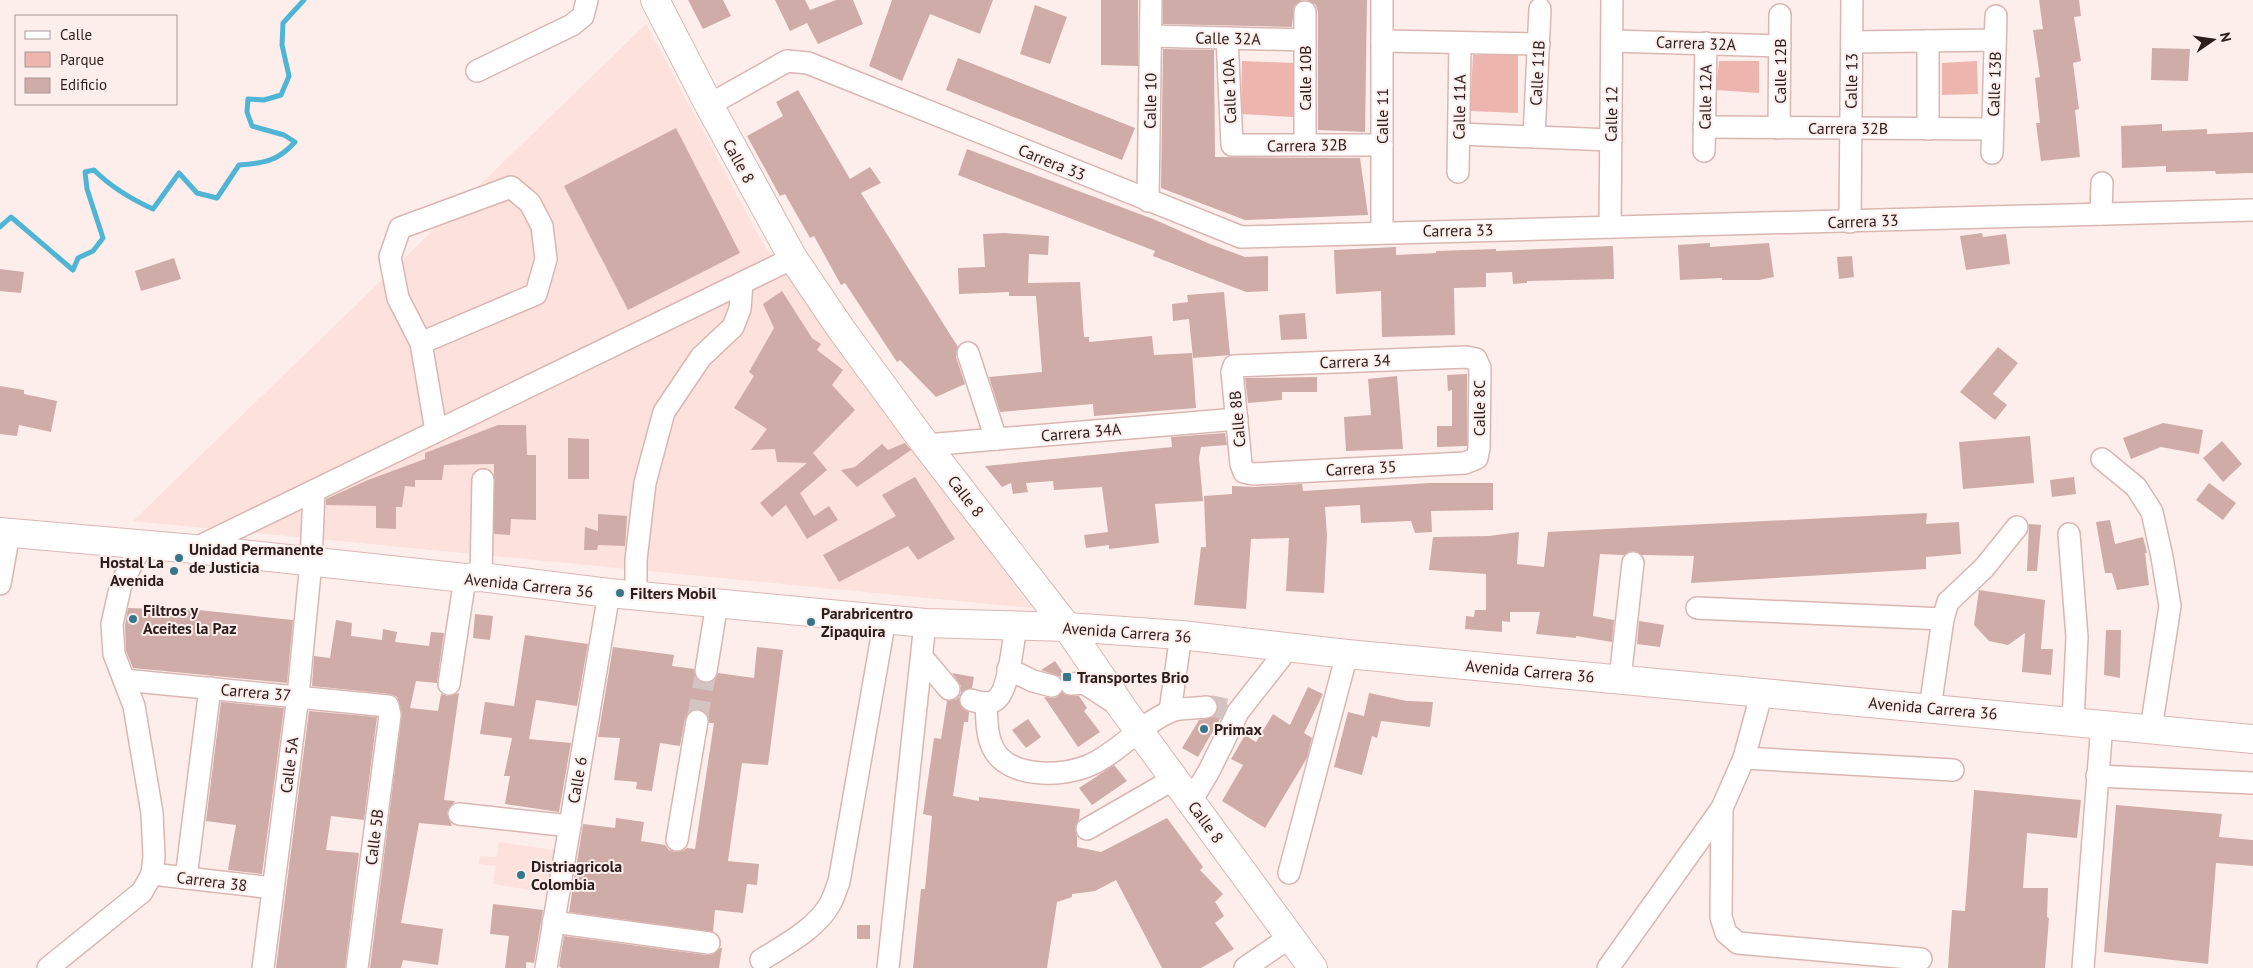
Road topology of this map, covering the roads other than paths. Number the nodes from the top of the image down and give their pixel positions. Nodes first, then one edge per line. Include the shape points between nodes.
1 (587, 0) edge
2 (655, 0) edge
3 (1151, 0) edge
4 (1382, 0) edge
5 (1612, 0) edge
6 (1852, 0) edge
7 (1540, 9) dead end
8 (1305, 12) dead end
9 (1780, 15) dead end
10 (1996, 16) dead end
11 (1151, 36) junction
12 (1227, 38) junction
13 (1304, 40) junction
14 (1995, 40) junction
15 (1382, 41) junction
16 (1612, 41) junction
17 (1928, 41) junction
18 (1852, 42) junction
19 (1460, 43) junction
20 (1706, 43) junction
21 (1539, 44) junction
22 (1780, 46) junction
23 (477, 71) dead end
24 (709, 106) junction
25 (1704, 127) junction
26 (1779, 128) junction
27 (1851, 128) junction
28 (1992, 128) junction
29 (1928, 129) junction
30 (1459, 134) junction
31 (1534, 137) junction
32 (1611, 140) junction
33 (1232, 145) joint
34 (1305, 145) junction
35 (1382, 145) junction
36 (1704, 151) dead end
37 (1992, 153) dead end
38 (1458, 172) dead end
39 (2102, 183) dead end
40 (1148, 201) junction
41 (2253, 210) edge
42 (2101, 214) junction
43 (1850, 222) junction
44 (1610, 227) junction
45 (1382, 232) junction
46 (793, 258) junction
47 (742, 283) junction
48 (421, 343) junction
49 (968, 353) dead end
50 (1476, 359) joint
51 (1234, 366) joint
52 (1236, 419) junction
53 (436, 431) junction
54 (996, 439) junction
55 (926, 445) junction
56 (1477, 458) joint
57 (2102, 459) dead end
58 (1244, 472) joint
59 (483, 480) dead end
60 (314, 491) junction
61 (2017, 527) dead end
62 (4, 532) edge
63 (2069, 534) dead end
64 (142, 545) junction
65 (194, 549) junction
66 (311, 562) junction
67 (1633, 563) dead end
68 (473, 578) junction
69 (0, 584) edge
70 (609, 593) junction
71 (636, 596) junction
72 (717, 603) junction
73 (1697, 608) dead end
74 (1943, 619) junction
75 (885, 620) junction
76 (925, 623) junction
77 (1016, 625) junction
78 (1067, 626) junction
79 (1181, 635) junction
80 (1289, 647) junction
81 (1347, 654) junction
82 (922, 657) junction
83 (1008, 669) junction
84 (706, 671) tunnel mouth
85 (1620, 679) junction
86 (124, 680) junction
87 (449, 684) dead end
88 (210, 688) junction
89 (949, 688) dead end
90 (1762, 692) junction
91 (298, 696) junction
92 (388, 706) joint
93 (1930, 708) junction
94 (1124, 709) junction
95 (1223, 710) junction
96 (1170, 711) junction
97 (697, 721) tunnel mouth
98 (2074, 722) junction
99 (2102, 724) junction
100 (2151, 729) junction
101 (1140, 731) junction
102 (2253, 738) edge
103 (1744, 758) junction
104 (1953, 770) dead end
105 (2097, 776) junction
106 (1174, 779) junction
107 (2253, 783) edge
108 (1191, 801) junction
109 (1722, 808) junction
110 (459, 814) dead end
111 (570, 826) junction
112 (1087, 829) dead end
113 (677, 840) dead end
114 (1289, 873) dead end
115 (152, 874) junction
116 (186, 878) junction
117 (273, 888) junction
118 (553, 922) junction
119 (1290, 937) junction
120 (708, 943) dead end
121 (1921, 959) dead end
122 (761, 960) dead end
123 (48, 968) edge
124 (263, 968) edge
125 (357, 968) edge
126 (546, 968) edge
127 (888, 968) edge
128 (1245, 968) edge
129 (1313, 968) edge
130 (1608, 968) edge
131 (2083, 968) edge

1 - 23 street via 583,16 572,25
2 - 24 main road, Calle 8
3 - 11 street, Calle 10
4 - 15 street, Calle 11
5 - 16 street, Calle 12
6 - 18 street, Calle 13
7 - 21 street, Calle 11B
8 - 13 street, Calle 10B
9 - 22 street, Calle 12B
10 - 14 street, Calle 13B
11 - 12 street, Calle 32A
11 - 40 street, Calle 10
12 - 13 street, Calle 32A
12 - 33 street, Calle 10A
13 - 34 street, Calle 10B
14 - 17 street
14 - 28 street, Calle 13B
15 - 19 street
15 - 35 street, Calle 11
16 - 20 street, Carrera 32A
16 - 32 street, Calle 12
17 - 18 street
17 - 29 street
18 - 27 street, Calle 13
19 - 21 street
19 - 30 street, Calle 11A
20 - 22 street, Carrera 32A
20 - 25 street, Calle 12A
21 - 31 street, Calle 11B
22 - 26 street, Calle 12B
24 - 40 street, Carrera 33 via 787,61 808,64
24 - 46 main road, Calle 8
25 - 26 street, Carrera 32B
25 - 36 street, Calle 12A
26 - 27 street, Carrera 32B
27 - 29 street, Carrera 32B
27 - 43 street, Calle 13
28 - 29 street, Carrera 32B
28 - 37 street, Calle 13B
30 - 31 street
30 - 38 street, Calle 11A
31 - 32 street
32 - 44 street, Calle 12
33 - 34 street, Carrera 32B
34 - 35 street, Carrera 32B
35 - 45 street, Calle 11
39 - 42 street
40 - 45 street, Carrera 33 via 1241,237
41 - 42 street, Carrera 33
42 - 43 street, Carrera 33
43 - 44 street, Carrera 33
44 - 45 street, Carrera 33
46 - 47 street
46 - 55 main road, Calle 8
47 - 53 street
47 - 71 street via 740,309 733,327 700,357 664,412 645,483 636,560
48 - 48 street via 536,294 546,259 542,226 530,203 511,187 400,228 390,257 398,298
48 - 53 street
49 - 54 street
50 - 51 street, Carrera 34
50 - 56 street, Calle 8C via 1480,368
51 - 52 street, Calle 8B
52 - 54 street, Carrera 34A
52 - 58 street, Calle 8B
53 - 60 street
54 - 55 street, Carrera 34A
55 - 78 main road, Calle 8
56 - 58 street, Carrera 35 via 1465,463
57 - 100 street via 2136,487 2152,512 2162,557 2170,606
59 - 68 street
60 - 65 street
60 - 66 street, Calle 5A
61 - 74 street via 1984,568 1948,602
62 - 64 main road, Avenida Carrera 36
62 - 69 street
63 - 98 street via 2077,638
64 - 65 main road, Avenida Carrera 36
64 - 86 street via 121,584 112,624 114,654
65 - 66 main road, Avenida Carrera 36
66 - 68 main road, Avenida Carrera 36
66 - 91 street, Calle 5A
67 - 85 street
68 - 70 main road, Avenida Carrera 36
68 - 87 street
70 - 71 main road, Avenida Carrera 36
70 - 111 street, Calle 6
71 - 72 main road, Avenida Carrera 36
72 - 75 main road, Avenida Carrera 36
72 - 84 street
73 - 74 street
74 - 93 street
75 - 76 main road, Avenida Carrera 36
75 - 122 street via 839,882 830,904 817,920
76 - 77 main road, Avenida Carrera 36
76 - 82 street
77 - 78 main road, Avenida Carrera 36
77 - 83 street
78 - 79 main road, Avenida Carrera 36
78 - 94 main road, Calle 8
79 - 80 main road, Avenida Carrera 36
79 - 96 street
80 - 81 main road, Avenida Carrera 36
80 - 95 street
81 - 85 main road, Avenida Carrera 36
81 - 114 street
82 - 89 street
82 - 127 street
83 - 94 street via 1034,681 1061,685 1084,683
83 - 101 street via 1004,691 994,701 978,702 992,748 1000,759 1016,768 1066,772 1090,765
85 - 90 main road, Avenida Carrera 36
86 - 88 street, Carrera 37
86 - 115 street via 134,706 152,814
88 - 91 street, Carrera 37
88 - 116 street
90 - 93 main road, Avenida Carrera 36
90 - 103 street
91 - 92 street, Carrera 37
91 - 117 street, Calle 5A
92 - 125 street, Calle 5B via 390,715
93 - 98 main road, Avenida Carrera 36
94 - 101 main road, Calle 8
95 - 96 street
95 - 108 street via 1209,771
96 - 101 street
97 - 113 street
98 - 99 main road, Avenida Carrera 36
99 - 100 main road, Avenida Carrera 36
99 - 105 street
100 - 102 main road, Avenida Carrera 36
101 - 106 main road, Calle 8
103 - 104 street
103 - 109 street
105 - 107 street
105 - 131 street
106 - 108 main road, Calle 8
106 - 112 street
108 - 119 main road, Calle 8
109 - 121 street via 1721,917 1726,932 1738,943
109 - 130 street
110 - 111 street
111 - 118 street, Calle 6
115 - 116 street, Carrera 38
115 - 123 street via 142,892
116 - 117 street, Carrera 38
117 - 124 street, Calle 5A
118 - 120 street
118 - 126 street, Calle 6
119 - 128 street
119 - 129 main road, Calle 8

